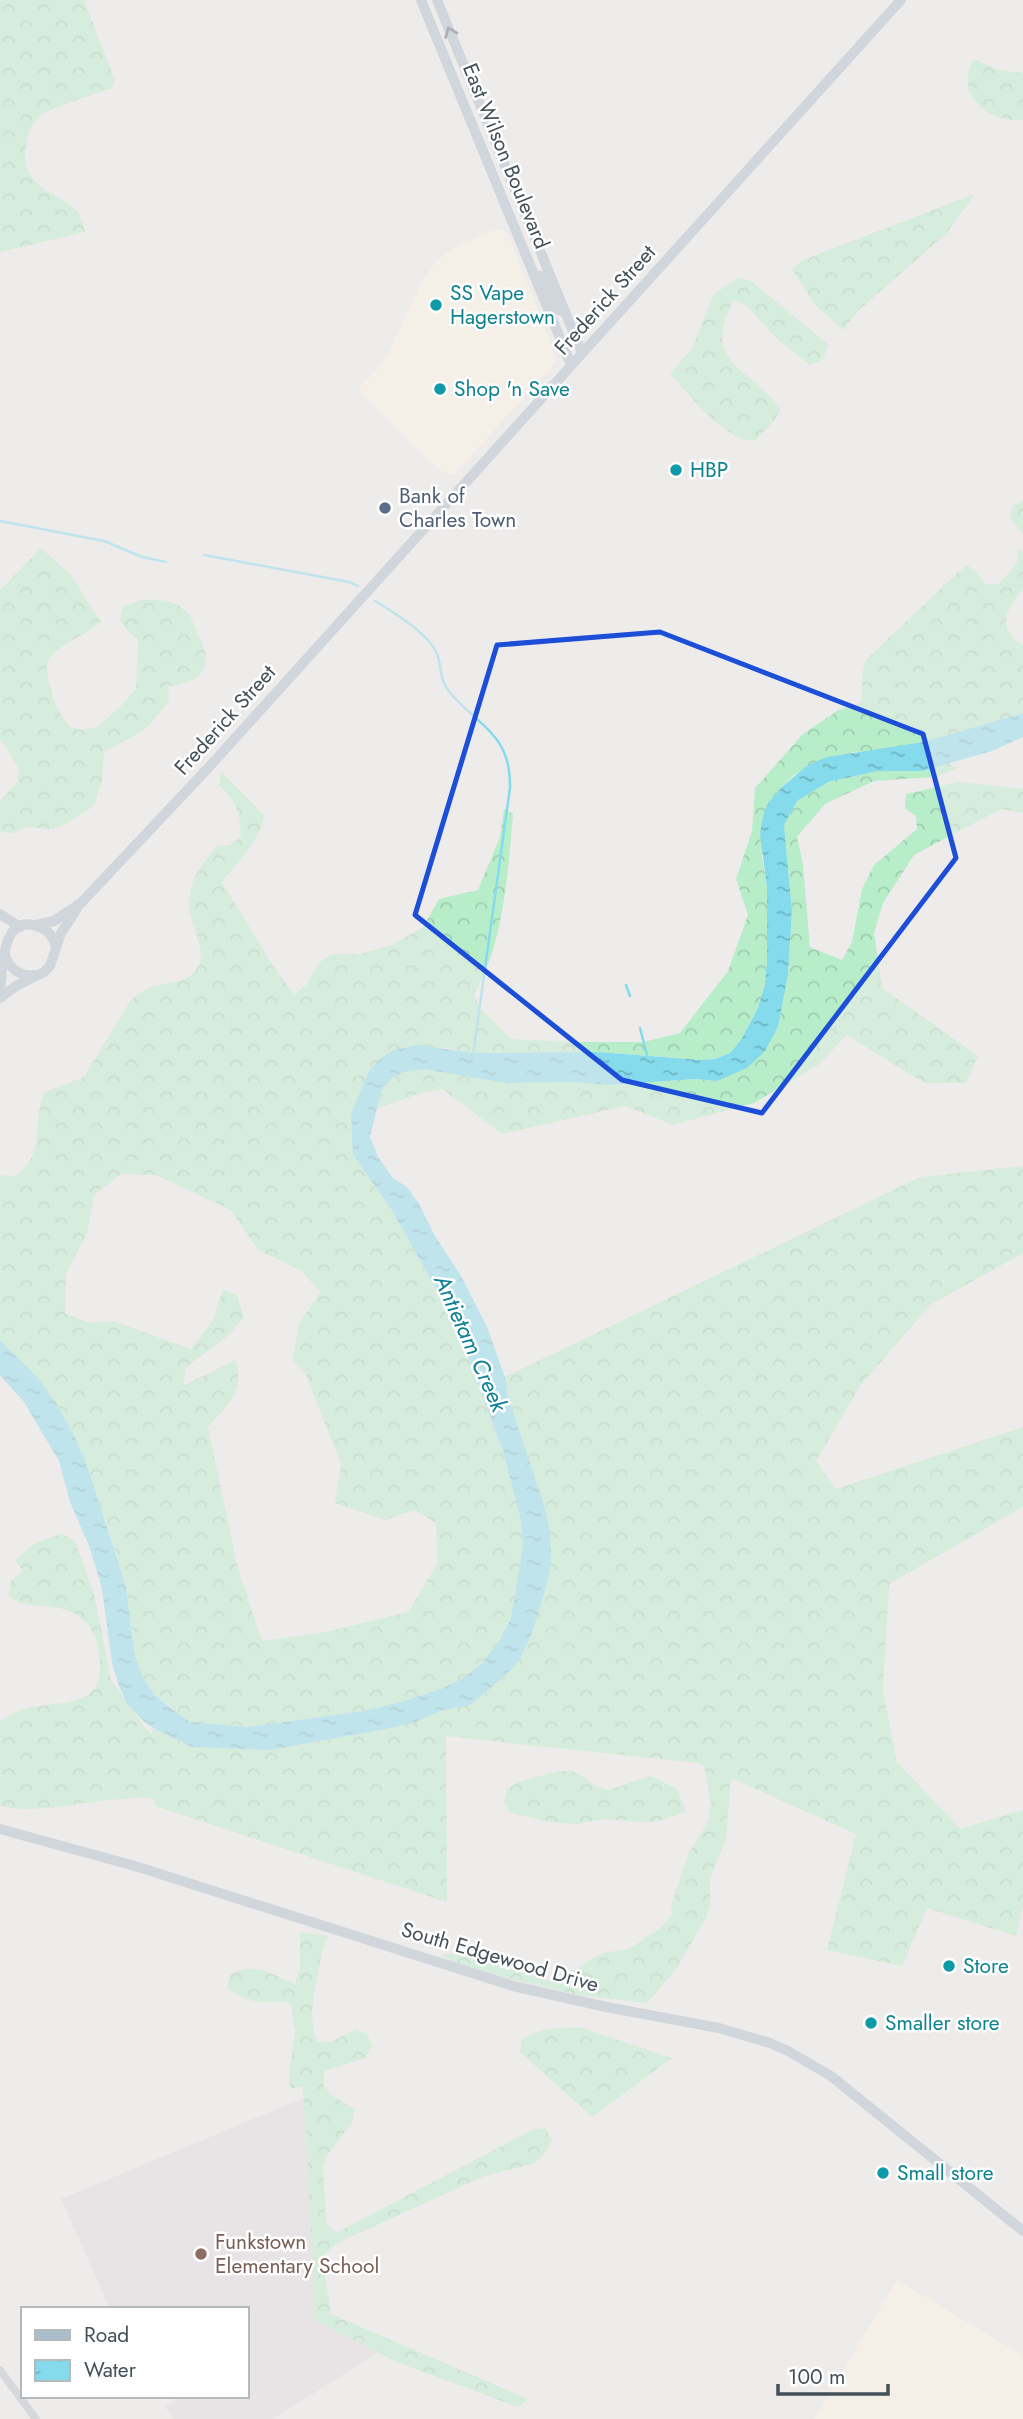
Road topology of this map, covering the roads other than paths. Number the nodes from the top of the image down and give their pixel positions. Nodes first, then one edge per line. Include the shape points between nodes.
1 (421, 0) edge
2 (437, 0) edge
3 (901, 0) edge
4 (535, 276) junction
5 (566, 313) junction
6 (582, 353) junction
7 (571, 365) junction
8 (81, 903) junction
9 (0, 914) edge
10 (36, 925) junction
11 (20, 927) junction
12 (0, 934) edge
13 (5, 951) junction
14 (56, 951) junction
15 (36, 975) junction
16 (0, 990) edge
17 (0, 998) edge
18 (0, 1829) edge
19 (1023, 2231) edge
20 (0, 2370) edge
21 (36, 2419) edge

1 - 4 main road, East Wilson Boulevard
5 -> 2 main road, East Wilson Boulevard
3 - 6 main road, Frederick Street
4 - 5 main road via 543,276 556,308
4 - 7 main road, East Wilson Boulevard
5 - 6 main road, East Wilson Boulevard
6 - 7 main road, Frederick Street
7 - 8 main road, Frederick Street
8 - 10 main road, Frederick Street via 54,921
8 - 14 main road, Frederick Street via 66,923
9 - 11 main road
10 - 11 main road
10 - 14 main road via 51,934
11 - 13 main road via 12,932
12 - 13 main road
13 - 15 main road via 16,972
13 - 16 main road
14 - 15 main road via 51,966
15 - 17 main road
18 - 19 main road, South Edgewood Drive via 135,1866 513,1986 719,2028 770,2043 831,2076
20 - 21 street

